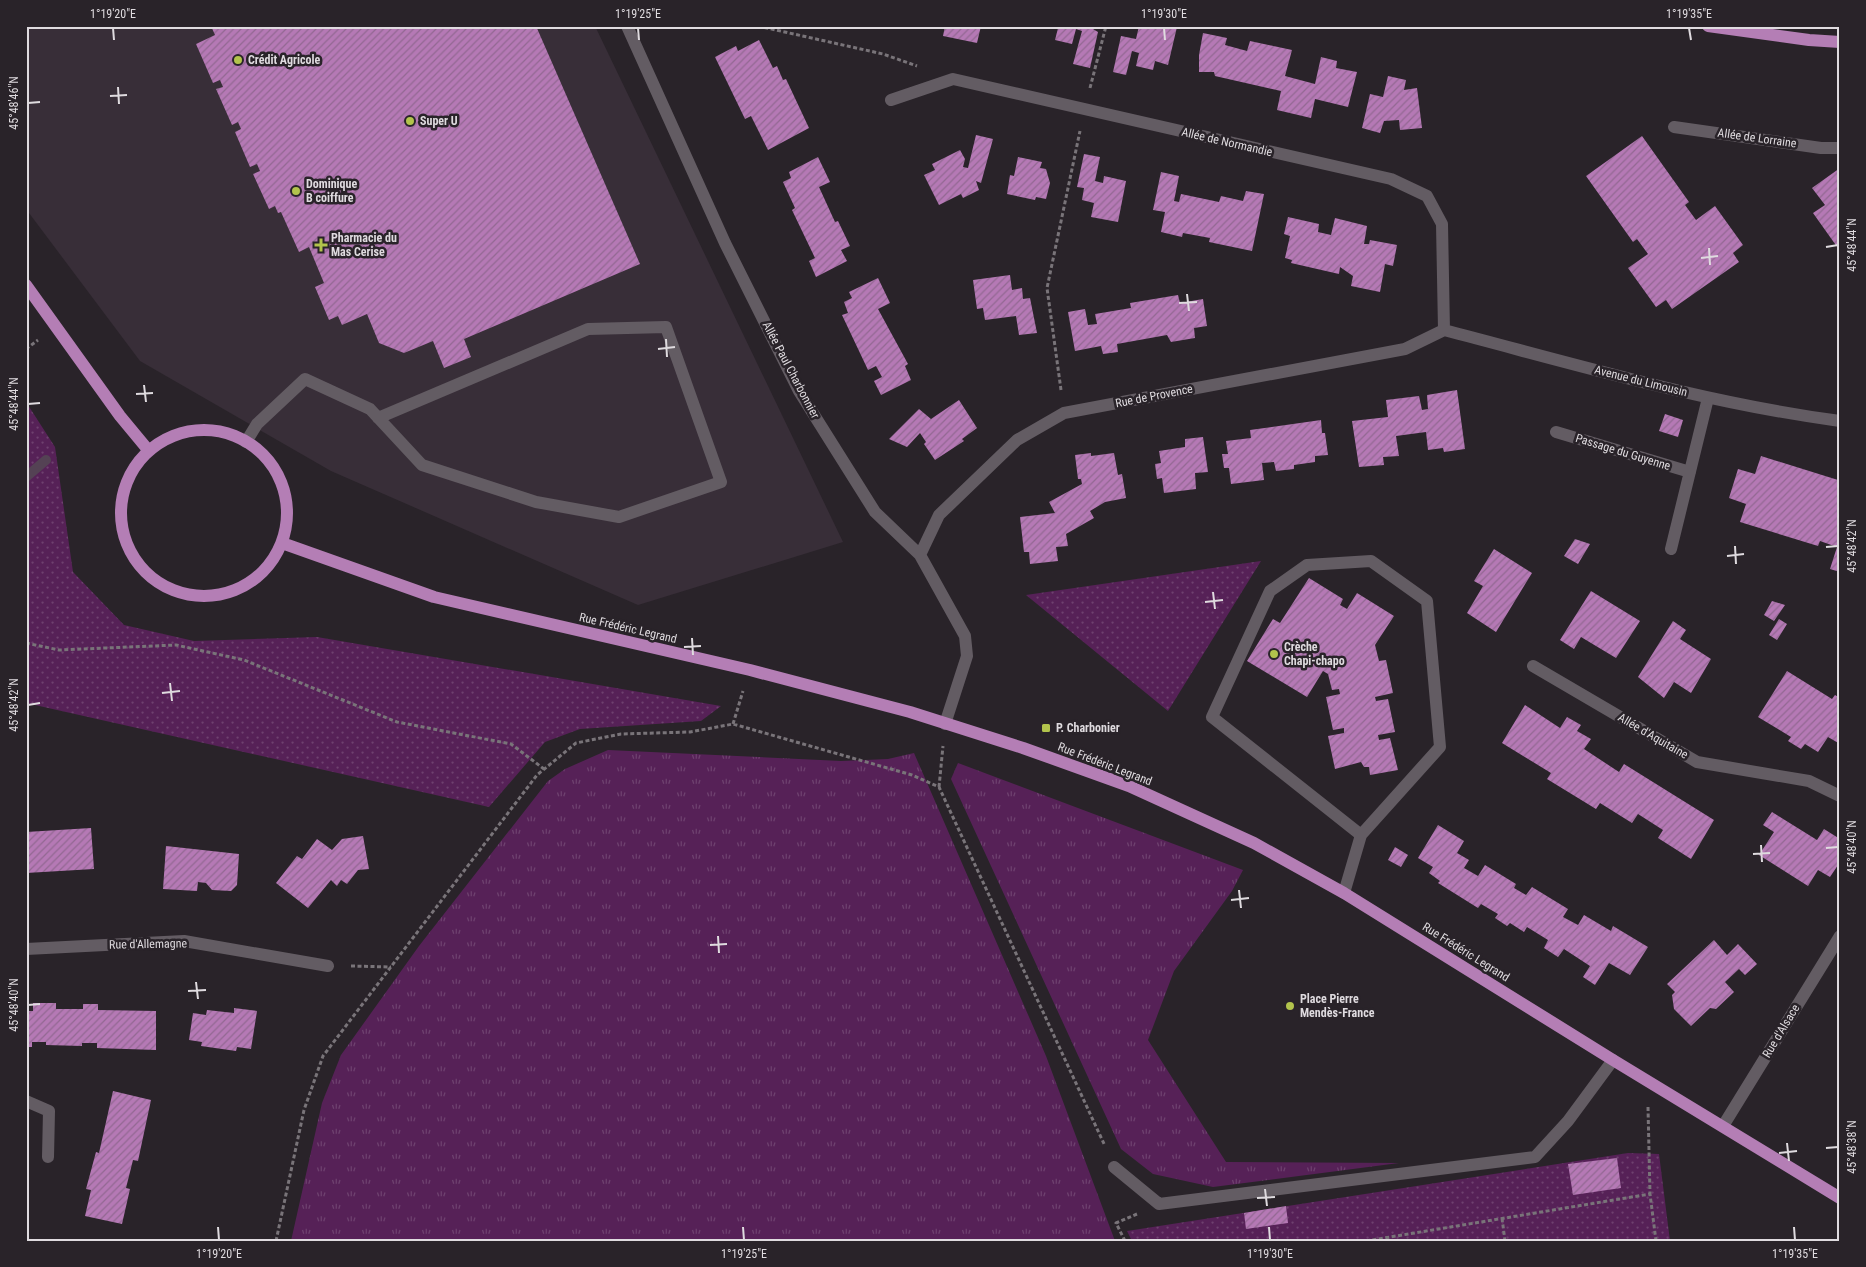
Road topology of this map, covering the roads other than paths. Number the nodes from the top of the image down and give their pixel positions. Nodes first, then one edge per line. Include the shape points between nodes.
1 (627, 26) edge
2 (1708, 26) edge
3 (1840, 42) edge
4 (891, 100) dead end
5 (1674, 127) dead end
6 (1840, 148) edge
7 (26, 284) edge
8 (1444, 330) junction
9 (1708, 398) junction
10 (378, 418) junction
11 (1840, 421) edge
12 (1556, 432) dead end
13 (246, 442) junction
14 (149, 451) junction
15 (1690, 472) junction
16 (282, 543) junction
17 (1671, 549) dead end
18 (920, 555) junction
19 (1533, 666) dead end
20 (945, 724) junction
21 (1840, 796) edge
22 (1361, 835) junction
23 (1344, 893) junction
24 (1840, 936) edge
25 (26, 949) edge
26 (328, 966) road end
27 (1612, 1060) junction
28 (26, 1101) edge
29 (1723, 1126) junction
30 (48, 1157) dead end
31 (1114, 1167) road end
32 (1840, 1198) edge

1 - 18 street, Allée Paul Charbonnier via 725,243 799,391 875,512
2 - 3 main road
4 - 8 street, Allée de Normandie via 953,79 1391,179 1427,196 1442,224
5 - 6 street, Allée de Lorraine
7 - 14 main road via 120,416
8 - 9 street, Avenue du Limousin
8 - 18 street, Rue de Provence via 1405,349 1064,413 1017,440 939,515
9 - 11 street, Avenue du Limousin
9 - 15 street
10 - 10 street via 422,465 545,504 619,517 721,482 666,327 588,328
10 - 13 street via 370,409 305,379 257,424
12 - 15 street, Passage du Guyenne
13 - 14 main road via 226,433 198,430 172,436
13 - 16 main road via 272,464 284,489 288,516
14 - 16 main road via 132,472 122,497 121,524 129,550 145,572 167,588 193,596 220,595 246,585 268,567
15 - 17 street
16 - 20 main road, Rue Frédéric Legrand via 434,597 750,670
18 - 20 street, Allée Paul Charbonnier via 965,636 967,656
19 - 21 street, Allée d'Aquitaine via 1697,762 1809,781
20 - 23 main road, Rue Frédéric Legrand via 1129,786 1254,843
22 - 22 street via 1212,717 1270,591 1307,565 1371,561 1427,601 1440,747
22 - 23 street
23 - 27 main road, Rue Frédéric Legrand
24 - 29 street, Rue d'Alsace
25 - 26 street, Rue d'Allemagne via 184,941
27 - 29 main road, Rue Frédéric Legrand
27 - 31 street via 1536,1157 1159,1204
28 - 30 street via 49,1110
29 - 32 main road, Rue Frédéric Legrand

